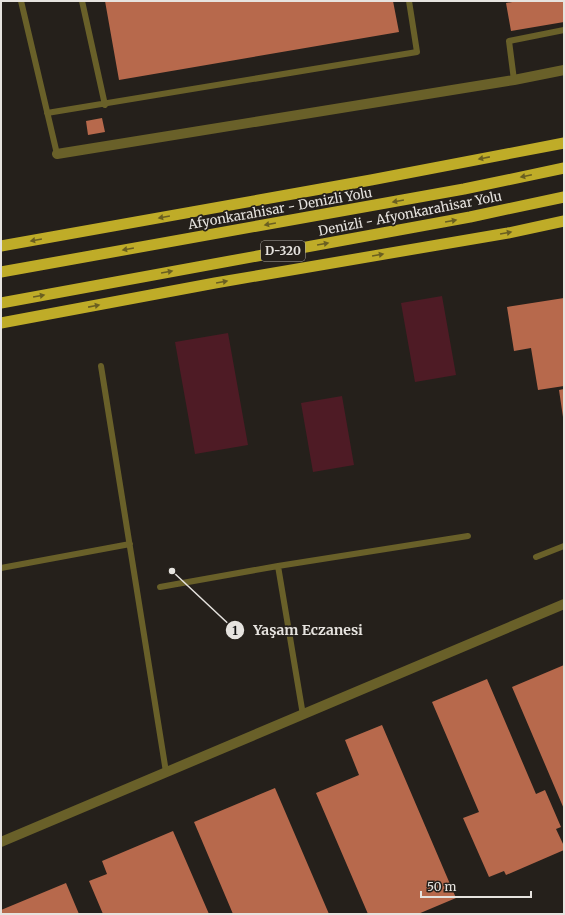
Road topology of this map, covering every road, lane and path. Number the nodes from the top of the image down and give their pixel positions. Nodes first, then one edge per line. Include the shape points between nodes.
1 (21, 1) edge
2 (82, 1) edge
3 (409, 1) edge
4 (564, 30) edge
5 (564, 70) edge
6 (514, 80) junction
7 (105, 105) junction
8 (47, 113) junction
9 (564, 143) edge
10 (57, 154) joint
11 (564, 168) edge
12 (564, 197) edge
13 (564, 221) edge
14 (1, 246) edge
15 (1, 272) edge
16 (1, 303) edge
17 (1, 323) edge
18 (101, 366) dead end
19 (468, 536) dead end
20 (130, 544) junction
21 (564, 546) edge
22 (536, 557) dead end
23 (278, 566) junction
24 (1, 568) edge
25 (160, 587) dead end
26 (564, 604) edge
27 (303, 715) junction
28 (166, 772) junction
29 (1, 842) edge

1 - 8 lane
2 - 7 lane
3 - 7 lane via 417,52
4 - 6 lane via 509,41
5 - 6 street
6 - 10 street
7 - 8 lane
8 - 10 lane
9 -> 14 highway
11 -> 15 highway, Afyonkarahisar - Denizli Yolu / D-320 via 464,189
16 -> 12 highway, Denizli - Afyonkarahisar Yolu / D-320 via 462,219
17 -> 13 highway
18 - 20 lane
19 - 23 lane
20 - 24 lane
20 - 28 lane
21 - 22 lane
23 - 25 lane
23 - 27 lane
26 - 27 street
27 - 28 street
28 - 29 street

